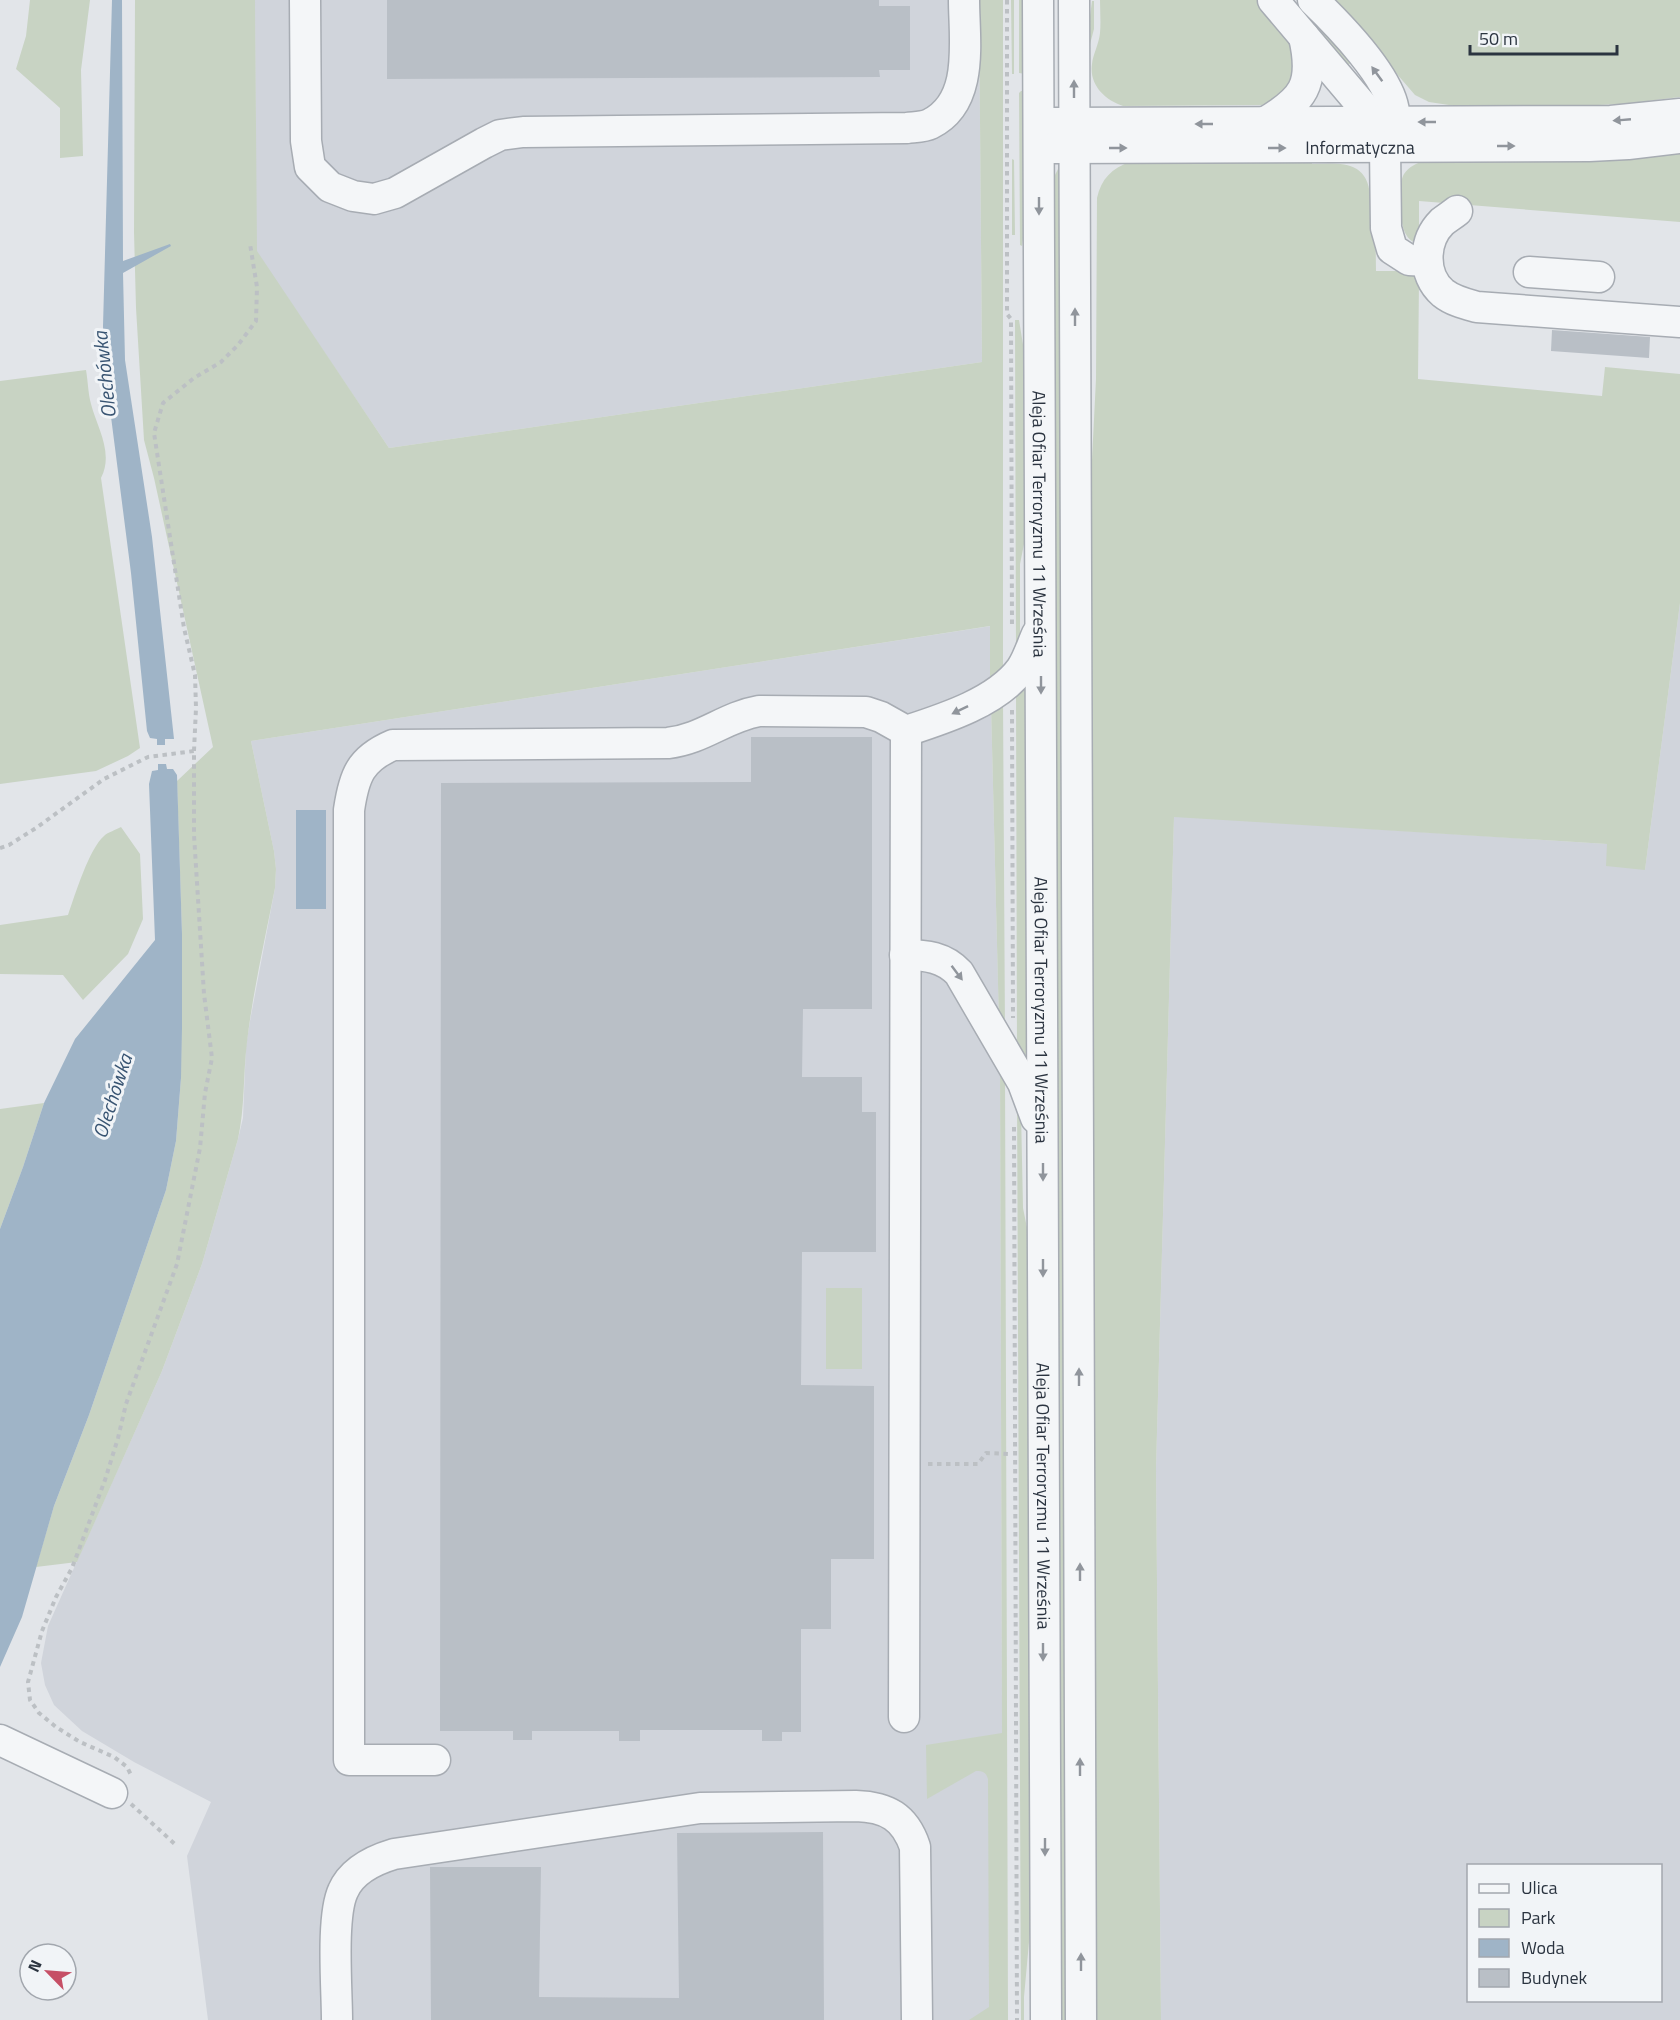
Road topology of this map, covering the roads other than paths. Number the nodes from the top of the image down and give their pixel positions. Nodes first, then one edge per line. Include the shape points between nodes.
1 (305, 0) edge
2 (964, 0) edge
3 (1038, 0) edge
4 (1074, 0) edge
5 (1273, 0) edge
6 (1313, 0) edge
7 (1304, 38) junction
8 (1680, 114) edge
9 (1262, 124) junction
10 (1385, 131) junction
11 (1039, 136) junction
12 (1074, 136) junction
13 (1680, 138) edge
14 (1457, 211) dead end
15 (1427, 261) junction
16 (1529, 272) dead end
17 (1564, 275) junction
18 (1599, 277) dead end
19 (1561, 313) junction
20 (1680, 322) edge
21 (1026, 628) junction
22 (906, 731) junction
23 (905, 955) junction
24 (1043, 1135) junction
25 (904, 1717) dead end
26 (0, 1740) edge
27 (435, 1760) dead end
28 (112, 1792) road end
29 (337, 2020) edge
30 (917, 2020) edge
31 (1046, 2020) edge
32 (1081, 2020) edge

1 - 2 street via 306,141 310,167 330,187 374,199 395,193 500,135 928,125 953,106 961,88
3 - 11 street, Aleja Ofiar Terroryzmu 11 Września
12 -> 4 street, Aleja Ofiar Terroryzmu 11 Września
5 - 7 street
10 -> 6 street via 1394,112 1381,78
7 - 9 street via 1309,64 1304,89 1293,104
7 - 10 street
8 -> 10 street, Informatyczna via 1611,121
9 - 10 street, Informatyczna
9 -> 12 street, Informatyczna
12 -> 10 street, Informatyczna
10 -> 13 street, Informatyczna via 1435,146 1589,146
10 - 15 street via 1386,228 1392,249 1409,260
11 - 12 street, Informatyczna
11 -> 21 street, Aleja Ofiar Terroryzmu 11 Września
32 -> 12 street, Aleja Ofiar Terroryzmu 11 Września
14 - 15 street via 1441,223 1430,241
15 - 19 street via 1431,279 1458,302
16 - 17 street
17 - 18 street
17 - 19 street
19 - 20 street
21 -> 22 street via 1022,668 1012,678 991,695
21 -> 24 street, Aleja Ofiar Terroryzmu 11 Września
22 - 23 street
22 - 27 street via 866,712 759,711 742,714 685,741 668,743 393,745 377,751 356,778 349,810 349,1760
23 -> 24 street via 936,957 959,973 1023,1083
23 - 25 street
24 -> 31 street, Aleja Ofiar Terroryzmu 11 Września
26 - 28 street
29 - 30 street via 338,1908 343,1890 353,1877 377,1859 699,1808 856,1806 875,1807 898,1819 915,1847

